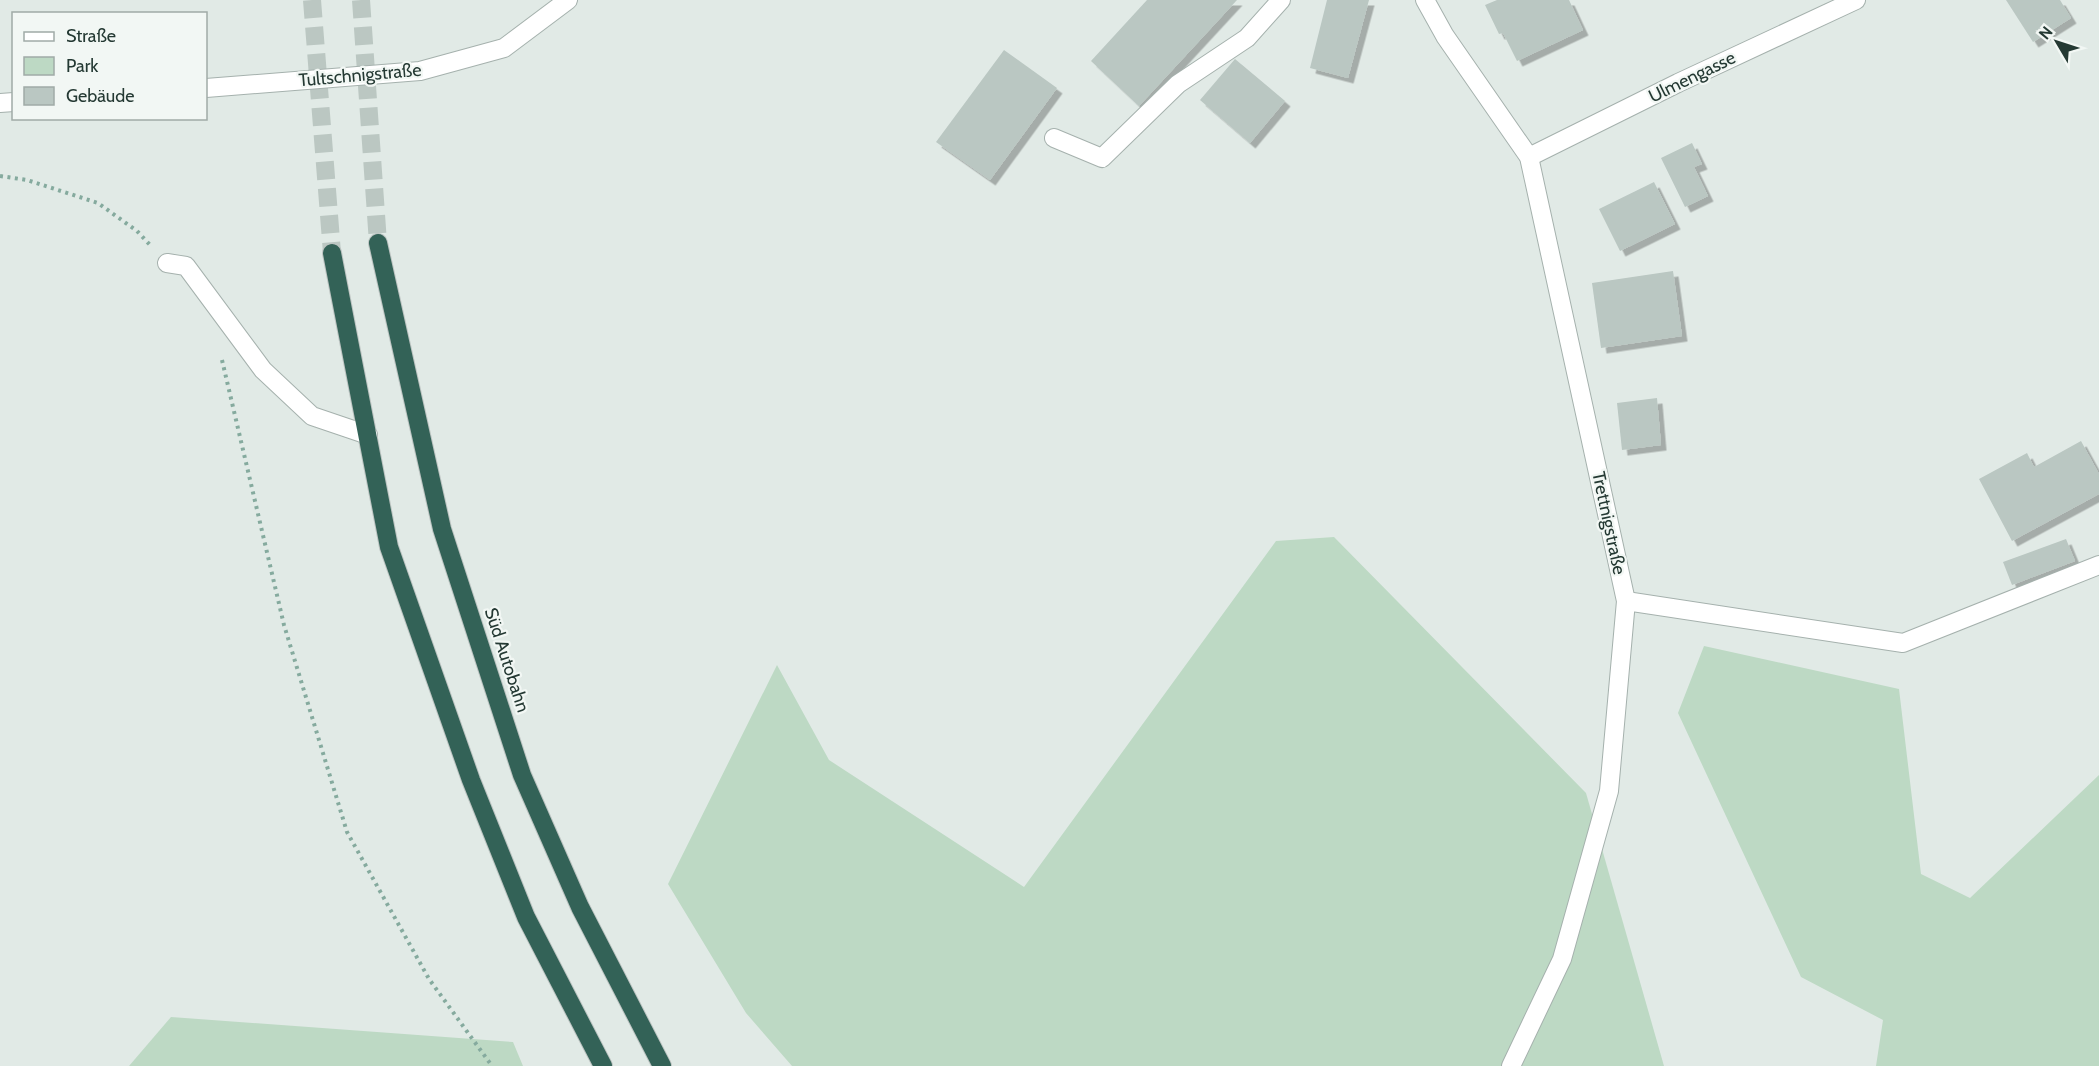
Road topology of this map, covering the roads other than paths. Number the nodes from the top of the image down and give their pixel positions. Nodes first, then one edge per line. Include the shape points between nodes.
1 (568, 0) edge
2 (1281, 0) edge
3 (1425, 0) edge
4 (1856, 0) edge
5 (207, 88) edge
6 (1054, 138) dead end
7 (1529, 157) junction
8 (378, 243) tunnel mouth
9 (332, 253) tunnel mouth
10 (167, 263) road end
11 (368, 435) junction
12 (2099, 565) edge
13 (1626, 601) junction
14 (603, 1066) edge
15 (662, 1066) edge
16 (1511, 1066) edge

1 - 5 street, Tultschnigstraße via 504,48 420,71
2 - 6 street via 1247,38 1178,84 1102,158
3 - 7 street, Trettnigstraße via 1445,36
4 - 7 street, Ulmengasse
7 - 13 street, Trettnigstraße
8 - 15 highway, Süd Autobahn via 442,529 522,775 580,907
9 - 11 highway
10 - 11 street via 186,266 263,370 312,416
11 - 14 highway via 389,547 471,780 526,917
12 - 13 street via 1904,643
13 - 16 street, Trettnigstraße via 1609,791 1562,959

